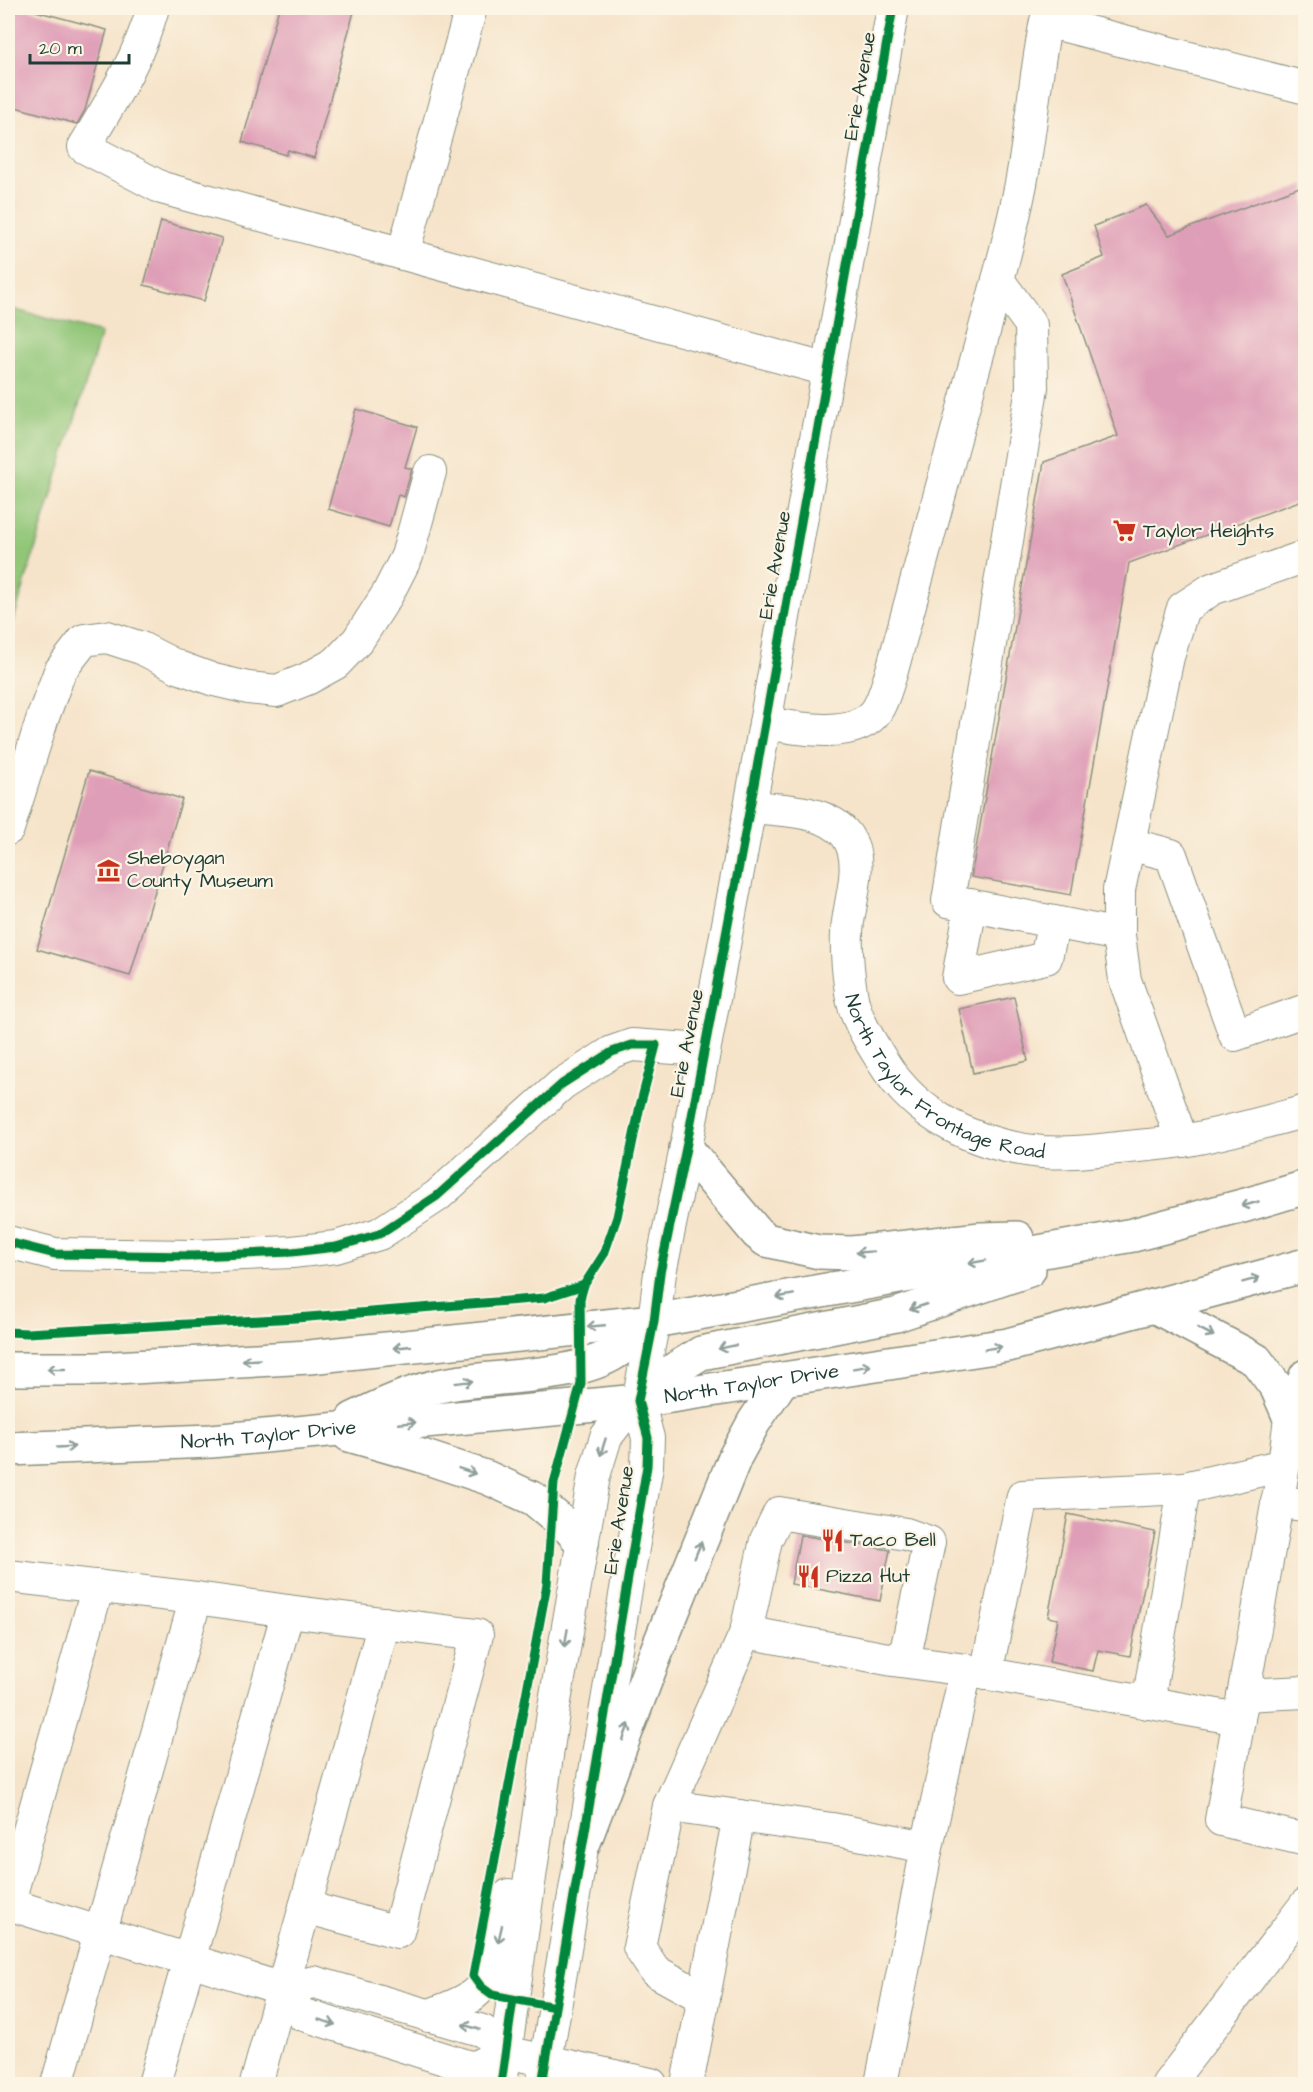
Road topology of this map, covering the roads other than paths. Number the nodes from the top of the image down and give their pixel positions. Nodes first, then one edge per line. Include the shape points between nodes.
1 (153, 8) edge
2 (471, 8) edge
3 (893, 8) edge
4 (1305, 88) edge
5 (403, 254) junction
6 (998, 280) junction
7 (828, 370) junction
8 (430, 472) dead end
9 (1305, 556) edge
10 (765, 723) junction
11 (750, 807) junction
12 (8, 829) edge
13 (1129, 844) junction
14 (970, 905) junction
15 (1054, 922) junction
16 (1119, 935) junction
17 (1305, 1010) edge
18 (704, 1050) junction
19 (1305, 1111) edge
20 (1182, 1141) junction
21 (686, 1148) junction
22 (1305, 1187) edge
23 (1132, 1235) junction
24 (8, 1242) edge
25 (1305, 1265) edge
26 (1154, 1306) junction
27 (654, 1321) junction
28 (8, 1369) edge
29 (1305, 1376) edge
30 (783, 1379) junction
31 (638, 1401) junction
32 (1290, 1418) junction
33 (330, 1430) junction
34 (8, 1449) edge
35 (1284, 1465) junction
36 (1184, 1488) junction
37 (1291, 1503) edge
38 (582, 1543) junction
39 (8, 1576) edge
40 (98, 1586) junction
41 (196, 1598) junction
42 (288, 1611) junction
43 (384, 1623) junction
44 (746, 1632) junction
45 (904, 1661) junction
46 (976, 1672) junction
47 (1305, 1692) edge
48 (1148, 1703) junction
49 (1241, 1707) junction
50 (552, 1713) junction
51 (669, 1806) junction
52 (738, 1816) junction
53 (1305, 1840) edge
54 (582, 1845) junction
55 (927, 1847) junction
56 (8, 1904) edge
57 (1305, 1904) edge
58 (305, 1907) junction
59 (101, 1933) junction
60 (189, 1959) junction
61 (283, 1989) junction
62 (704, 1998) junction
63 (429, 2016) junction
64 (506, 2052) junction
65 (544, 2073) edge
66 (57, 2085) edge
67 (154, 2085) edge
68 (256, 2085) edge
69 (501, 2085) edge
70 (651, 2085) edge
71 (687, 2085) edge
72 (881, 2085) edge
73 (1168, 2085) edge

1 - 5 street via 124,80 84,147 162,188
2 - 5 street
3 - 7 street, Erie Avenue
4 - 6 street via 1046,21 1026,155
5 - 7 street
6 - 10 street via 891,674 877,711 859,724 830,730
6 - 14 street via 1031,325 1032,388 948,901
7 - 10 street, Erie Avenue
8 - 12 street via 407,556 387,595 358,640 336,663 307,679 277,691 248,688 178,667 141,648 107,637 84,640 60,671
9 - 13 street via 1212,589 1183,608 1168,657
10 - 11 street, Erie Avenue
11 - 18 street, Erie Avenue
11 - 20 street, North Taylor Frontage Road via 804,813 826,820 846,835 852,845 857,860 846,958 851,996 864,1032 912,1099 939,1119 999,1146 1080,1152
13 - 16 street via 1119,890
13 - 17 street via 1171,855 1235,1035
14 - 15 street
14 - 15 street via 958,978 1046,958
15 - 16 street
16 - 20 street via 1125,980
18 - 21 street, Erie Avenue
18 - 24 street via 632,1045 612,1052 562,1084 437,1196 379,1234 336,1247 193,1256 55,1254
19 - 20 street, North Taylor Frontage Road
23 -> 21 main road via 981,1239 886,1251 819,1252 766,1240 757,1233
21 - 27 street, Erie Avenue
22 -> 23 main road
23 -> 27 main road
23 -> 31 main road via 896,1315 701,1353 662,1377
26 -> 25 main road, North Taylor Drive
30 -> 26 main road, North Taylor Drive via 1008,1345
26 -> 32 main road via 1256,1360 1277,1388
27 -> 28 main road via 309,1357 97,1369
27 - 31 street, Erie Avenue
33 -> 27 main road via 384,1404 443,1385 574,1369 609,1357
29 - 32 main road
30 - 31 main road, North Taylor Drive
54 -> 30 main road via 735,1457
33 -> 31 main road, North Taylor Drive
31 -> 38 street, Erie Avenue via 606,1437 594,1476
31 - 54 street, Erie Avenue via 648,1438 647,1466
32 - 35 street
34 -> 33 main road, North Taylor Drive via 211,1441
33 -> 38 main road via 488,1478 534,1499
35 - 36 street
35 - 37 street
36 - 46 street via 1023,1496
36 - 48 street
37 - 49 street
38 -> 50 street, Erie Avenue
39 - 40 street
40 - 41 street
40 - 56 street
41 - 42 street
41 - 59 street
42 - 43 street
42 - 60 street
43 - 58 street
43 - 58 street via 477,1635 398,1932
44 - 45 street
44 - 45 street via 766,1540 778,1513 906,1534 929,1542
44 - 51 street
45 - 46 street
46 - 48 street
46 - 55 street
47 - 49 street
48 - 49 street
49 - 53 street via 1221,1820
50 -> 63 street via 487,1978 465,2000
50 - 64 street, Erie Avenue
51 - 52 street
51 - 62 street via 639,1947 655,1971
52 - 55 street
52 - 62 street
54 - 65 street, Erie Avenue
55 - 72 street
56 - 59 street
57 - 73 street
58 - 61 street
59 - 60 street
59 - 66 street
60 - 61 street
60 - 67 street
61 - 63 street via 314,1982
61 -> 64 street via 301,2014 473,2068
61 - 68 street
62 - 71 street
64 -> 63 street via 483,2031
64 - 65 street
64 - 69 street, Erie Avenue
65 - 70 street

